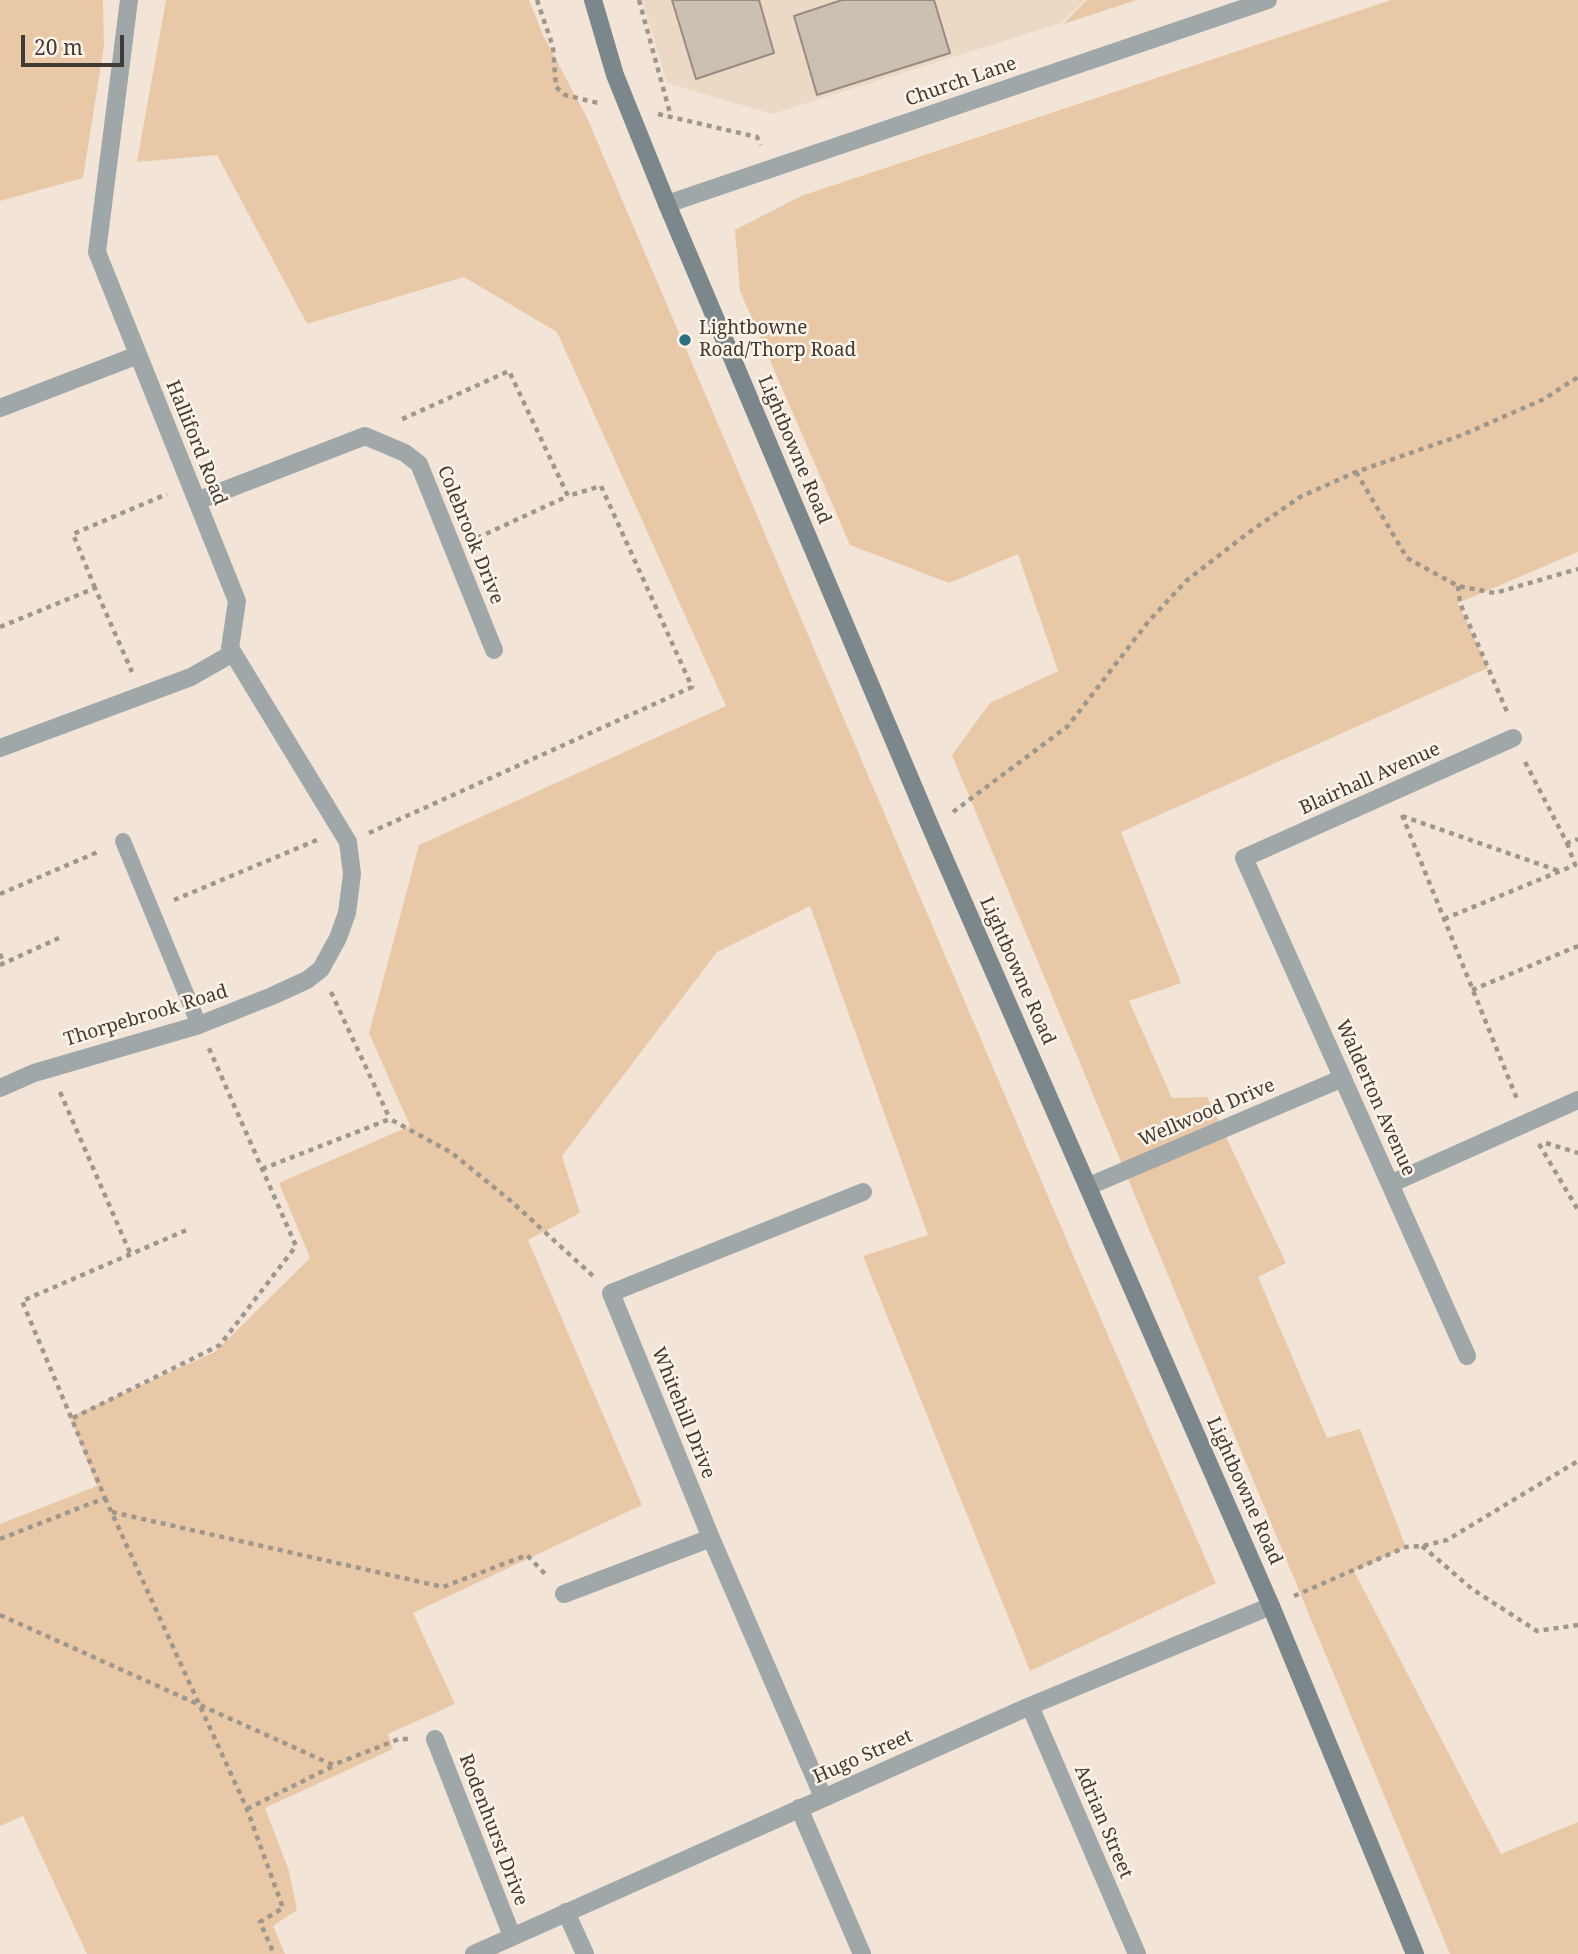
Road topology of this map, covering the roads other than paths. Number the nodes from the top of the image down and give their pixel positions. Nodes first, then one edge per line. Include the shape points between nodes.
1 (129, 0) edge
2 (593, 0) edge
3 (1268, 0) edge
4 (667, 204) junction
5 (138, 355) junction
6 (0, 408) edge
7 (197, 501) junction
8 (494, 650) dead end
9 (233, 653) junction
10 (1513, 738) road end
11 (0, 748) edge
12 (124, 841) road end
13 (1244, 858) joint
14 (199, 1025) junction
15 (1343, 1078) junction
16 (0, 1088) edge
17 (1578, 1100) edge
18 (1390, 1184) junction
19 (1088, 1186) junction
20 (863, 1192) dead end
21 (1467, 1356) dead end
22 (711, 1538) junction
23 (564, 1594) road end
24 (1271, 1606) junction
25 (1030, 1706) junction
26 (435, 1739) road end
27 (823, 1797) junction
28 (799, 1808) junction
29 (566, 1912) junction
30 (512, 1936) junction
31 (474, 1954) edge
32 (585, 1954) edge
33 (862, 1954) edge
34 (1137, 1954) edge
35 (1415, 1954) edge

1 - 5 street, Halliford Road via 97,252
2 - 4 main road, Lightbowne Road via 615,75
3 - 4 street, Church Lane
4 - 19 main road, Lightbowne Road
5 - 6 street
5 - 7 street, Halliford Road
7 - 8 street, Colebrook Drive via 365,436 405,453 419,464
7 - 9 street, Halliford Road via 237,601
9 - 11 street via 191,677
9 - 14 street, Thorpebrook Road via 344,836 352,874 347,914 321,969 307,980
10 - 13 street, Blairhall Avenue
12 - 14 lane
13 - 15 street, Walderton Avenue
14 - 16 street, Thorpebrook Road via 34,1073
15 - 18 street, Walderton Avenue
15 - 19 street, Wellwood Drive
17 - 18 street
18 - 21 street, Walderton Avenue
19 - 24 main road, Lightbowne Road
20 - 22 street, Whitehill Drive via 611,1293
22 - 23 street
22 - 27 street, Whitehill Drive
24 - 25 street, Hugo Street
24 - 35 main road, Lightbowne Road
25 - 27 street, Hugo Street
25 - 34 street, Adrian Street
26 - 30 street, Rodenhurst Drive
27 - 28 street, Hugo Street
28 - 29 street, Hugo Street
28 - 33 street
29 - 30 street, Hugo Street
29 - 32 street
30 - 31 street, Hugo Street

